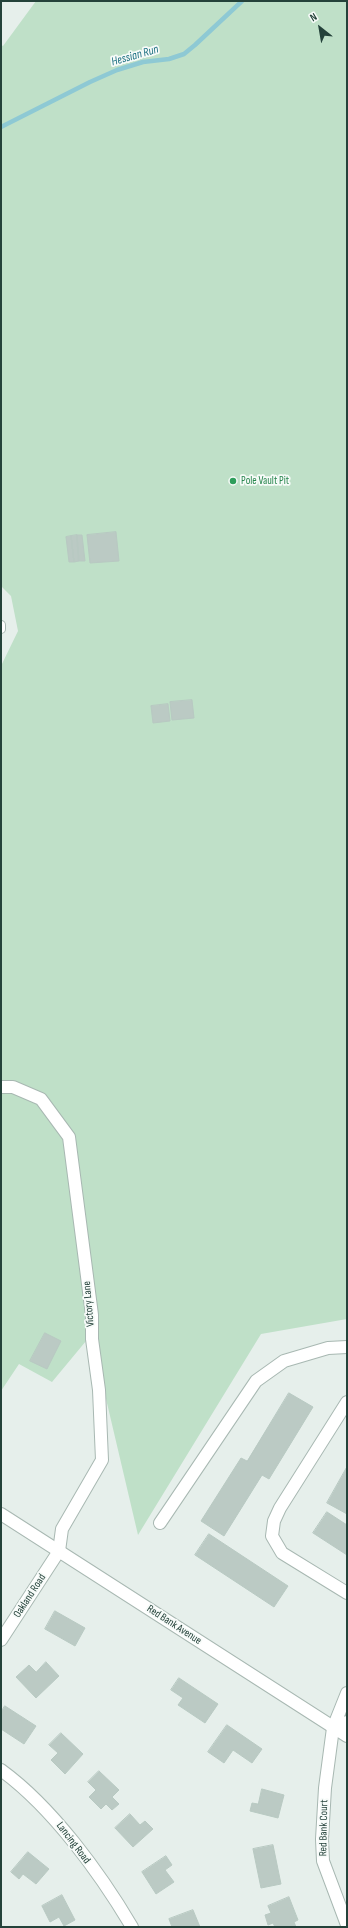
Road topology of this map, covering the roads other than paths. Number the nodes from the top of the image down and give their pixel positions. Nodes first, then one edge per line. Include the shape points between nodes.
1 (1, 625) edge
2 (1, 629) edge
3 (1, 1087) edge
4 (347, 1347) edge
5 (347, 1402) edge
6 (1, 1514) edge
7 (160, 1523) dead end
8 (59, 1551) junction
9 (347, 1593) edge
10 (1, 1640) edge
11 (347, 1693) edge
12 (347, 1722) edge
13 (333, 1728) junction
14 (347, 1736) edge
15 (1, 1770) edge
16 (347, 1925) edge
17 (132, 1927) edge

1 - 2 lane
3 - 8 street, Victory Lane via 13,1087 41,1099 69,1137 92,1315 102,1460 62,1529
4 - 7 street via 328,1348 284,1361 256,1381
5 - 9 street via 280,1508 274,1520 272,1536 282,1553
6 - 8 street, Red Bank Avenue
8 - 10 street, Oakland Road
8 - 13 street, Red Bank Avenue
11 - 13 street, Red Bank Court
12 - 13 street
13 - 14 street, Red Bank Avenue
13 - 16 street, Red Bank Court via 325,1788 323,1861
15 - 17 street, Lancing Road via 58,1823

